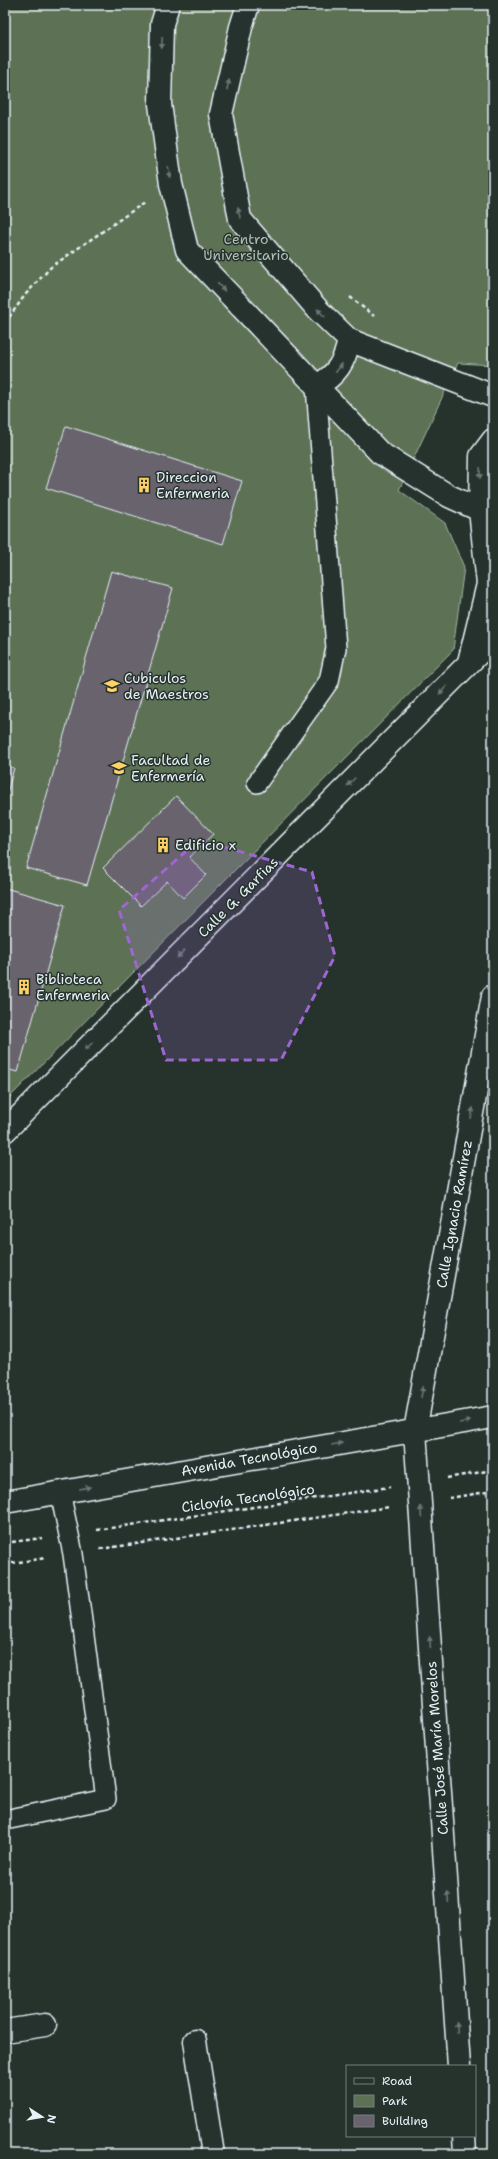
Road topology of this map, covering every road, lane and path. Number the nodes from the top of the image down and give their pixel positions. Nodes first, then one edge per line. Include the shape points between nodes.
1 (168, 5) edge
2 (248, 5) edge
3 (171, 184) junction
4 (346, 294) dead end
5 (380, 320) dead end
6 (5, 323) edge
7 (349, 340) junction
8 (316, 386) junction
9 (493, 396) edge
10 (493, 440) edge
11 (486, 516) edge
12 (493, 640) edge
13 (469, 662) junction
14 (257, 783) dead end
15 (493, 996) edge
16 (5, 1131) edge
17 (493, 1417) edge
18 (415, 1431) junction
19 (493, 1470) edge
20 (493, 1490) edge
21 (60, 1492) junction
22 (419, 1492) junction
23 (5, 1502) edge
24 (69, 1534) junction
25 (5, 1543) edge
26 (73, 1554) junction
27 (5, 1564) edge
28 (5, 1820) edge
29 (45, 2025) dead end
30 (5, 2031) edge
31 (195, 2041) dead end
32 (459, 2065) edge
33 (464, 2137) edge
34 (213, 2154) edge
35 (465, 2154) edge

1 -> 3 street via 162,24 160,104
7 -> 2 street via 319,311 240,219 221,114
3 - 6 path via 51,267 25,295
3 -> 8 street via 187,250
4 - 5 path
8 -> 7 street via 327,380 343,363
7 - 9 street
8 - 11 street via 380,453
8 - 14 lane via 336,648 329,681
10 -> 11 street via 481,456
11 - 13 street via 488,584
12 - 13 street, Calle G. Garfias
13 -> 16 street, Calle G. Garfias
18 -> 15 street, Calle Ignacio Ramírez
18 -> 17 street, Avenida Tecnológico
21 -> 18 street, Avenida Tecnológico
18 - 22 street, Calle José María Morelos
19 - 22 path, Ciclovía Tecnológico
20 - 22 path
21 - 23 street, Avenida Tecnológico
21 - 24 lane
22 - 24 path, Ciclovía Tecnológico
22 - 26 path
32 -> 22 street, Calle José María Morelos
24 - 25 path, Ciclovía Tecnológico
24 - 26 lane
26 - 27 path
26 - 28 lane via 106,1799
29 - 30 street
31 - 34 street
33 - 35 street

